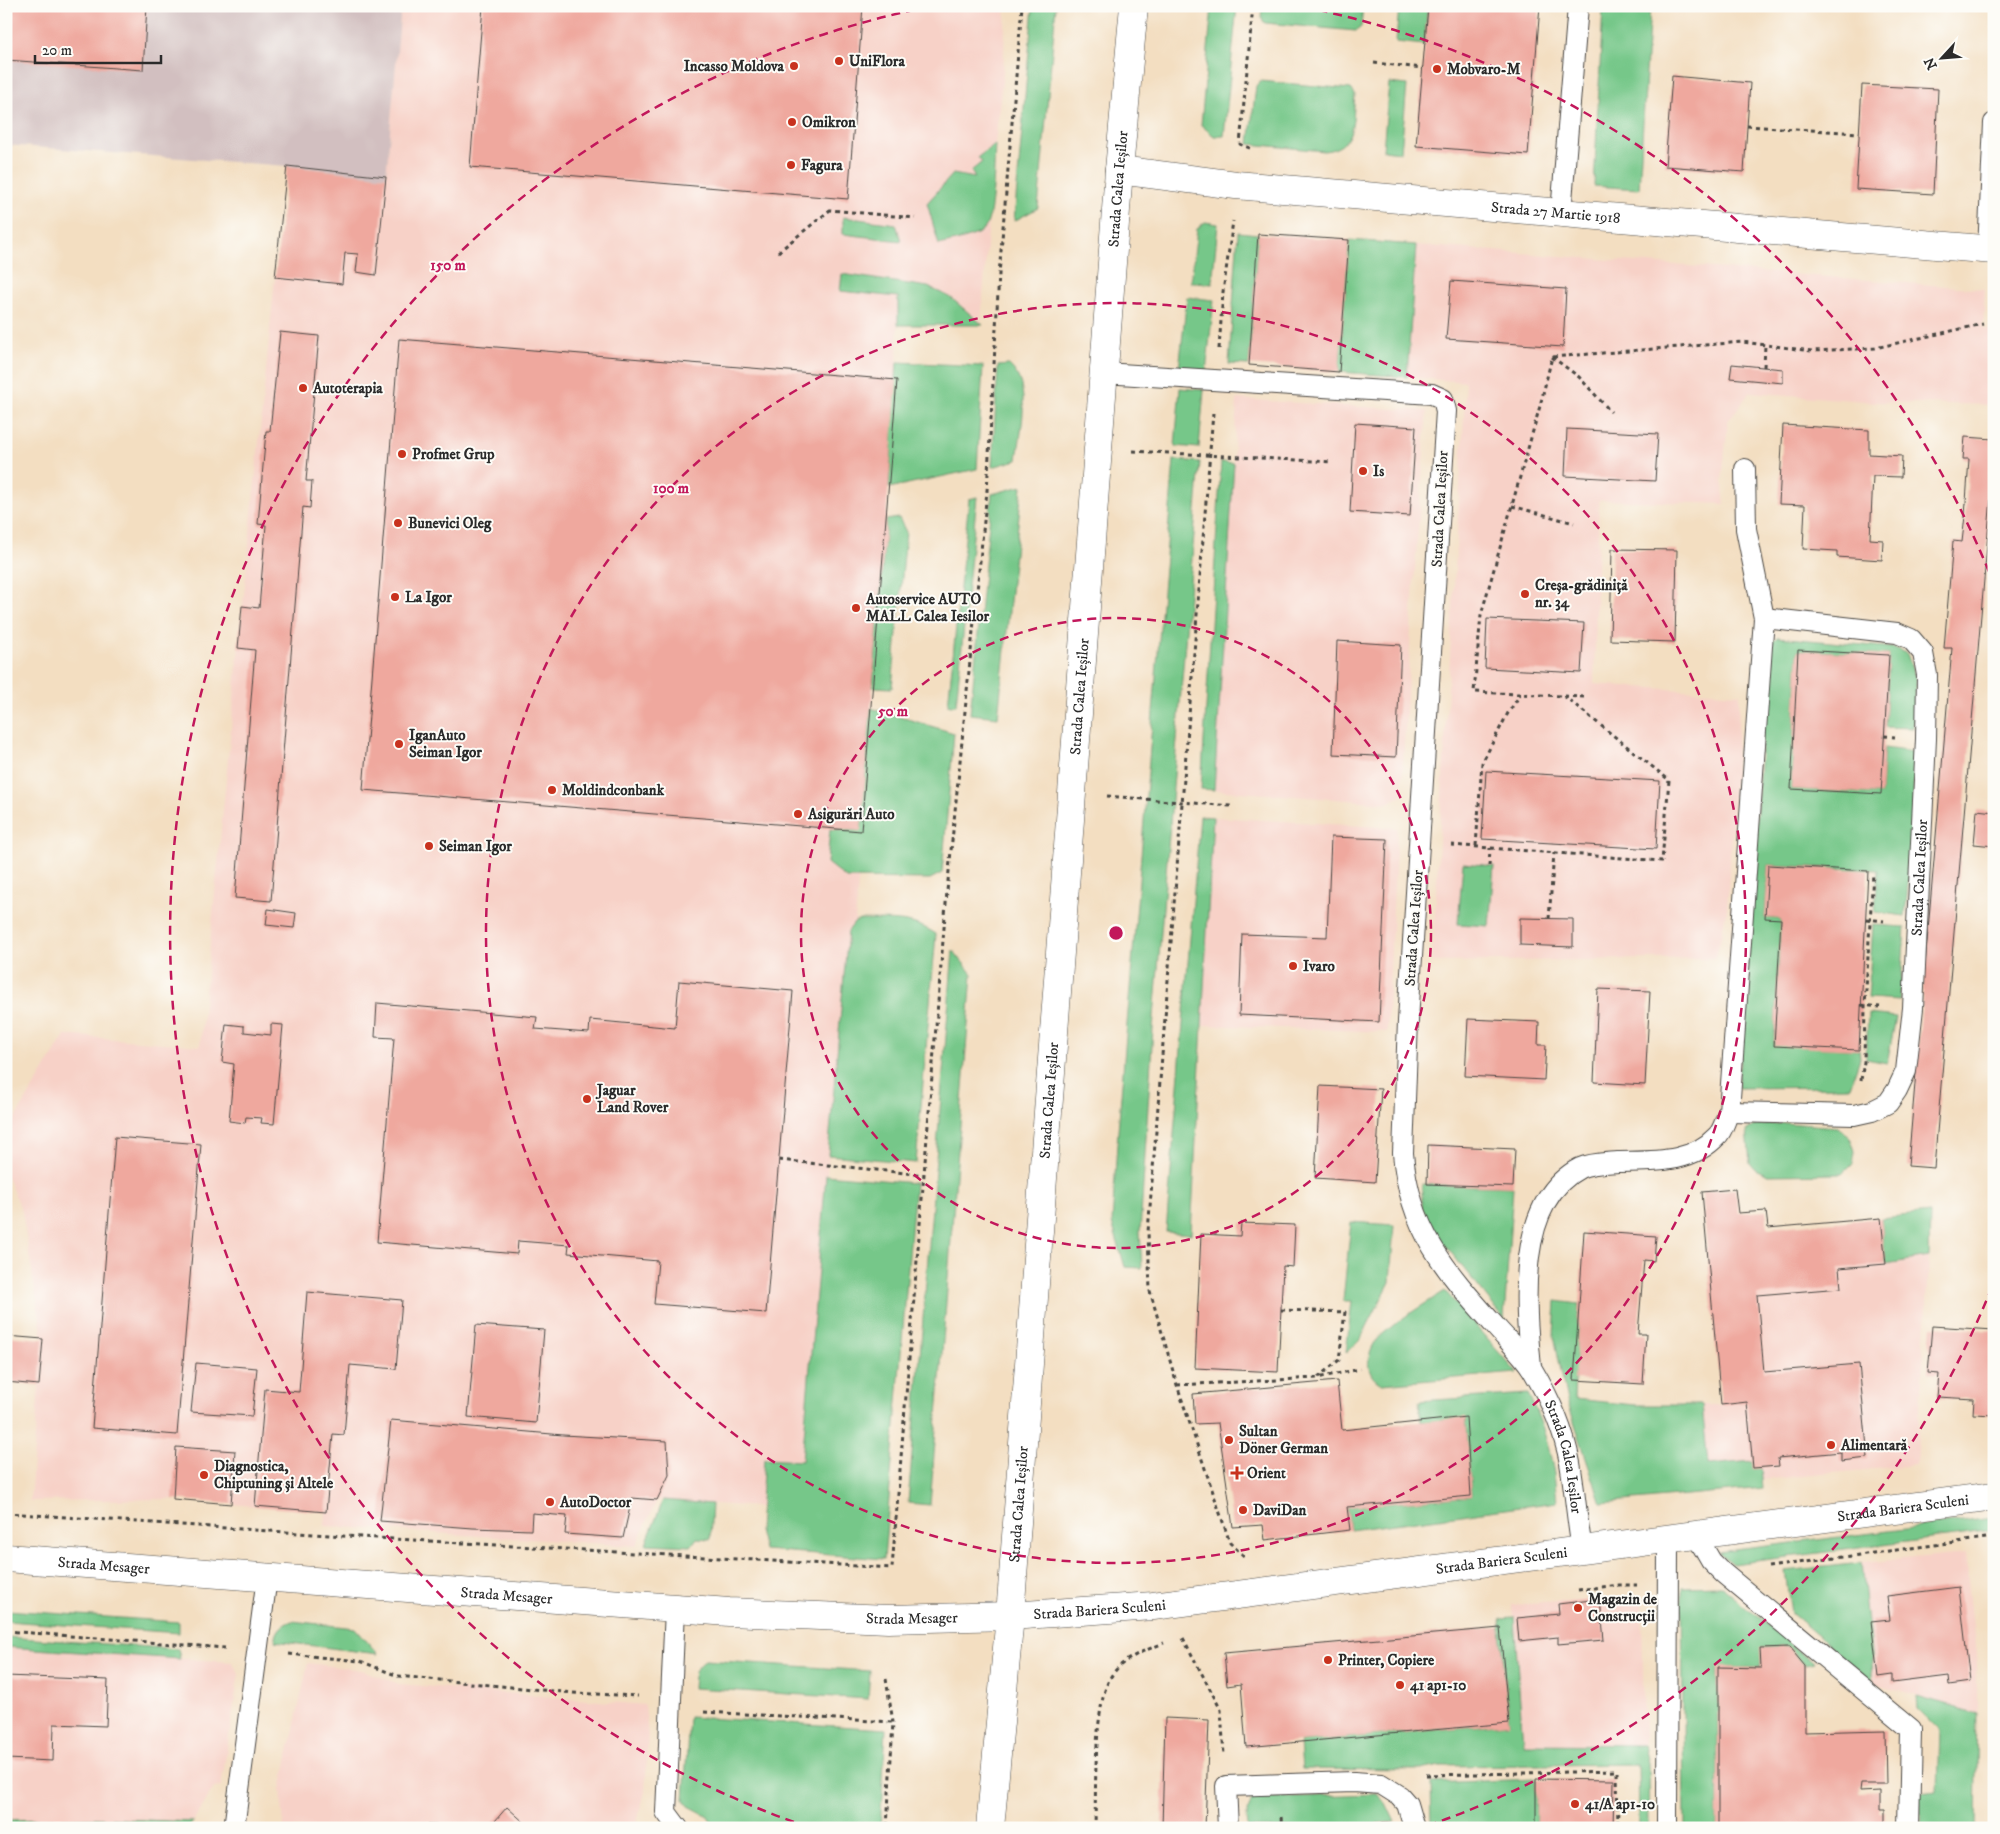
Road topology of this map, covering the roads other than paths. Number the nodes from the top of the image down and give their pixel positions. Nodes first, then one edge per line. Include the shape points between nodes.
1 (1134, 6) edge
2 (1578, 6) edge
3 (1994, 123) edge
4 (1118, 170) junction
5 (1561, 213) junction
6 (1991, 250) edge
7 (1104, 373) junction
8 (1745, 469) dead end
9 (1764, 618) junction
10 (1728, 1112) junction
11 (1531, 1368) junction
12 (1994, 1496) edge
13 (1696, 1535) junction
14 (1668, 1538) junction
15 (1582, 1550) junction
16 (6, 1558) edge
17 (267, 1577) junction
18 (675, 1609) junction
19 (1010, 1616) junction
20 (234, 1828) edge
21 (678, 1828) edge
22 (990, 1828) edge
23 (1228, 1828) edge
24 (1414, 1828) edge
25 (1668, 1828) edge
26 (1909, 1828) edge

1 - 4 main road, Strada Calea Ieșilor
2 - 5 lane
3 - 6 lane
4 - 5 main road, Strada 27 Martie 1918 via 1236,185
4 - 7 main road, Strada Calea Ieșilor
5 - 6 main road, Strada 27 Martie 1918
7 - 11 lane, Strada Calea Ieșilor via 1432,394 1443,399 1446,411 1408,1021 1403,1153 1411,1203 1443,1266
7 - 19 main road, Strada Calea Ieșilor
8 - 9 lane, Strada Calea Ieșilor via 1746,529
9 - 10 lane, Strada Calea Ieșilor
9 - 10 lane, Strada Calea Ieșilor via 1897,634 1911,639 1923,653 1927,675 1926,739 1913,1008 1906,1071 1888,1103 1854,1115
10 - 11 lane, Strada Calea Ieșilor via 1719,1135 1699,1151 1680,1159 1601,1163 1581,1168 1563,1181 1549,1198 1530,1248 1526,1317
11 - 15 lane, Strada Calea Ieșilor via 1562,1432 1570,1463
12 - 13 main road, Strada Bariera Sculeni
13 - 14 main road, Strada Bariera Sculeni
13 - 26 lane via 1711,1561 1723,1573 1911,1729
14 - 15 main road, Strada Bariera Sculeni
14 - 25 lane
15 - 19 main road, Strada Bariera Sculeni via 1154,1606
16 - 17 main road, Strada Mesager
17 - 18 main road, Strada Mesager
17 - 20 lane
18 - 19 main road, Strada Mesager via 888,1619
18 - 21 lane via 666,1812
19 - 22 main road, Strada Calea Ieșilor
23 - 24 lane via 1226,1786 1354,1782 1381,1784 1400,1796

